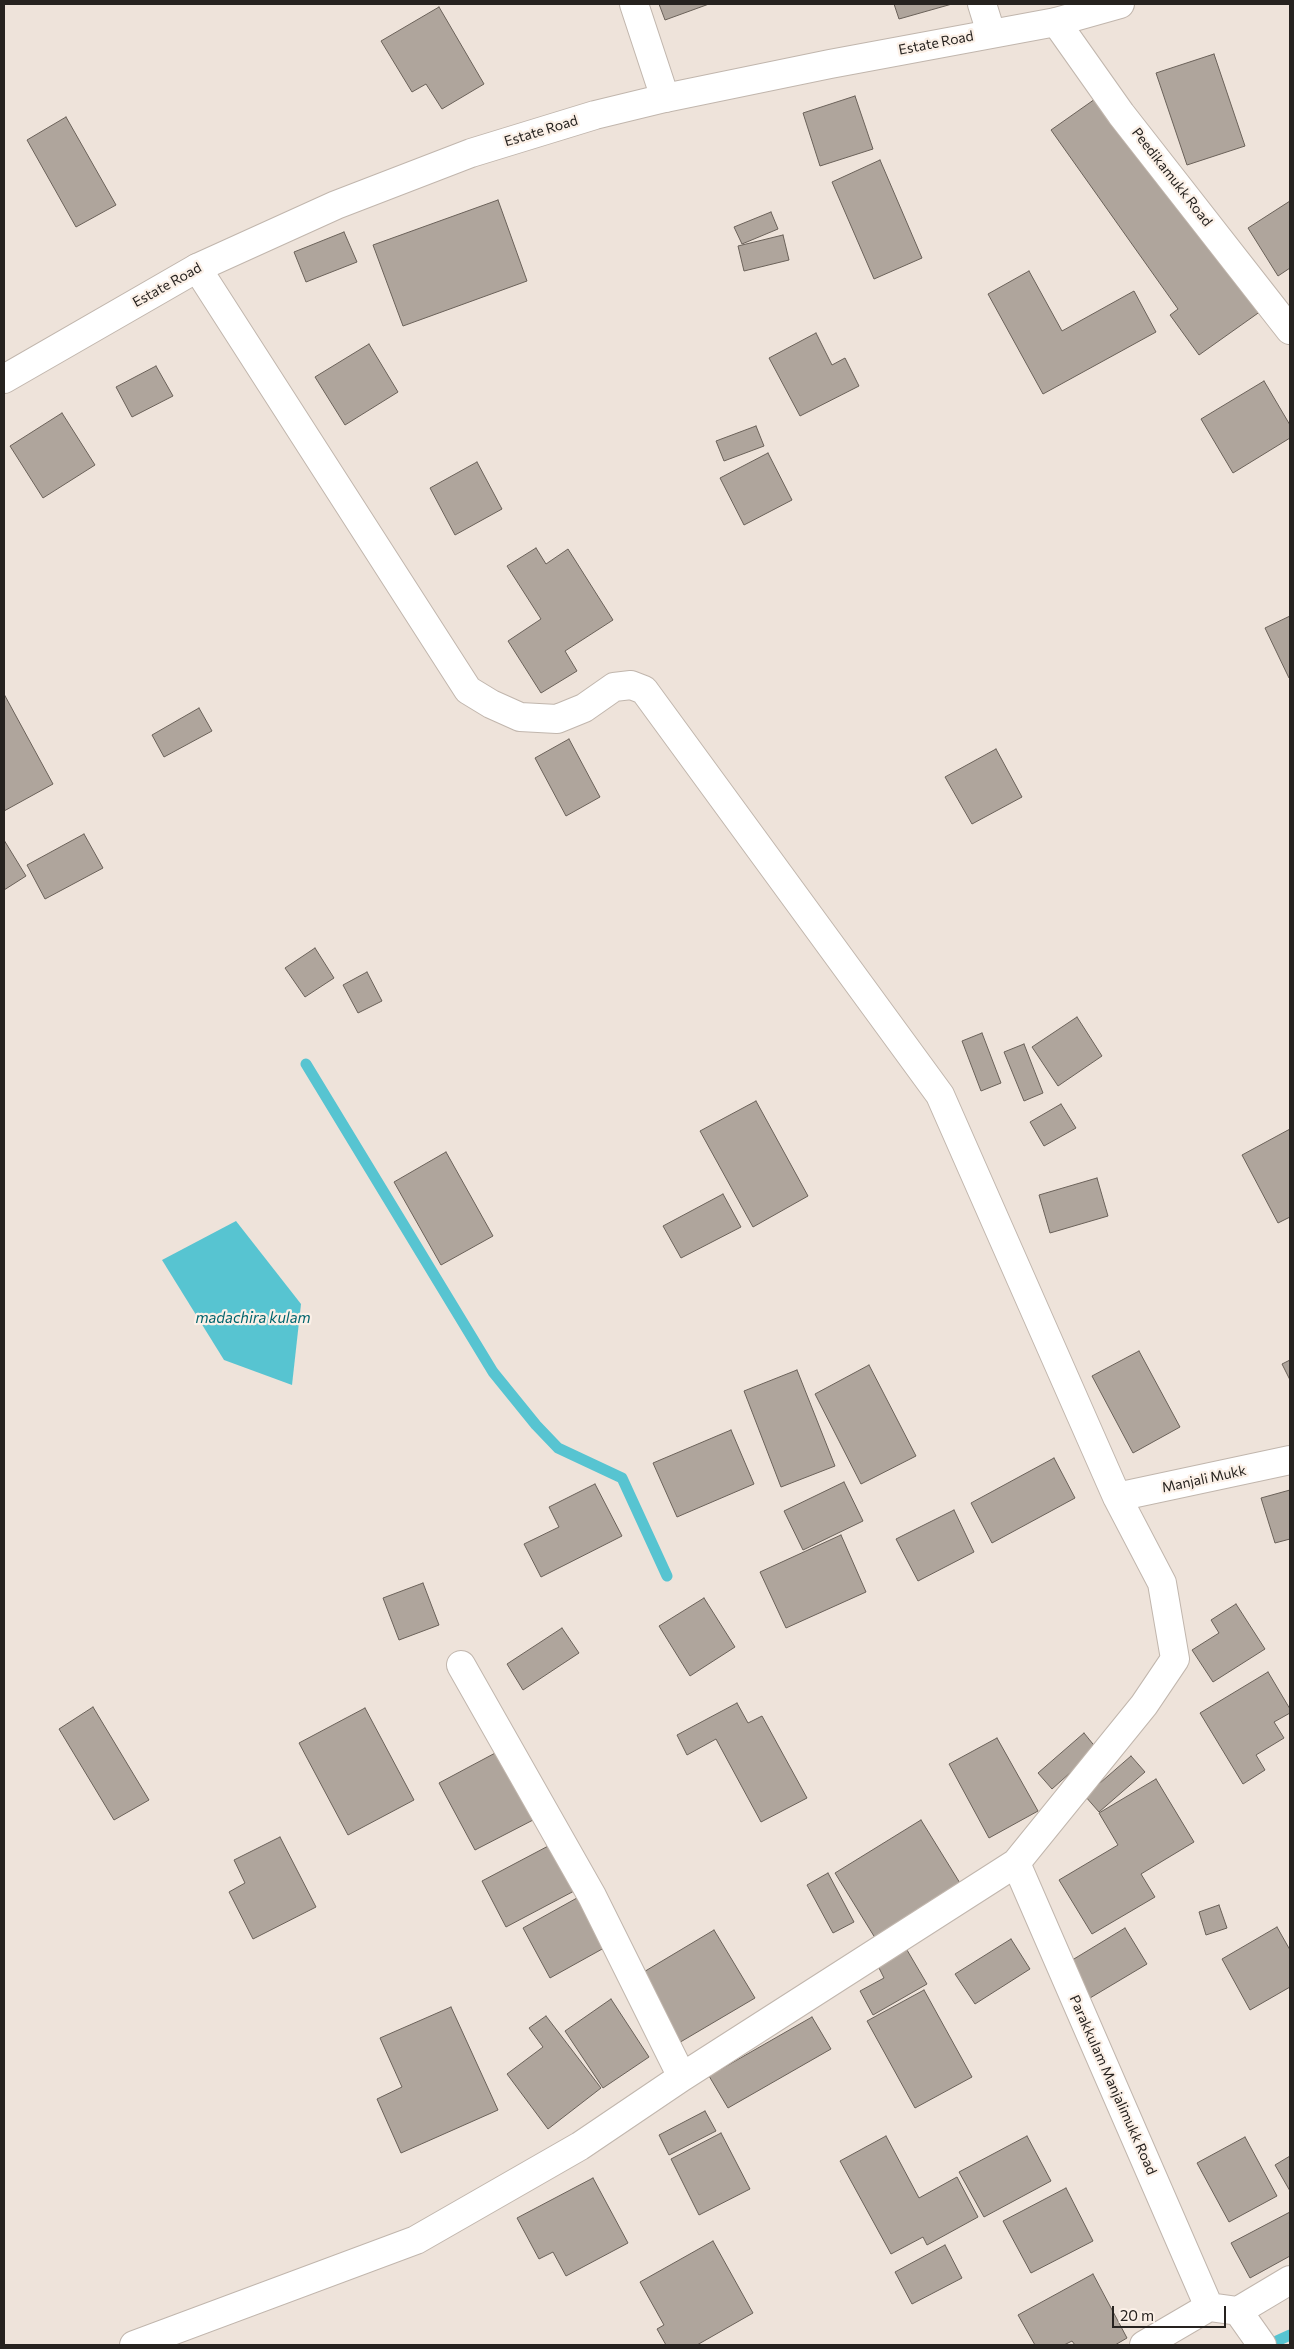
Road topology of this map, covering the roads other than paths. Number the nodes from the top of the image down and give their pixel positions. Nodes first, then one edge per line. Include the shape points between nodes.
1 (634, 4) edge
2 (982, 4) edge
3 (1120, 4) edge
4 (1056, 22) junction
5 (991, 33) junction
6 (665, 98) junction
7 (197, 268) junction
8 (1290, 330) edge
9 (4, 379) edge
10 (1290, 1460) edge
11 (1117, 1497) junction
12 (462, 1665) dead end
13 (1016, 1863) junction
14 (682, 2077) junction
15 (1290, 2280) edge
16 (1209, 2307) junction
17 (1250, 2328) edge
18 (134, 2345) edge
19 (1144, 2345) edge

1 - 6 street
2 - 5 street
3 - 4 street, Estate Road
4 - 5 street, Estate Road
4 - 8 street, Peedikamukk Road via 1121,114
5 - 6 street, Estate Road
6 - 7 street, Estate Road via 595,115 471,153 336,205
7 - 9 street, Estate Road
7 - 11 street via 468,690 520,717 556,719 584,708 614,687 631,684 644,690 940,1095
10 - 11 street, Manjali Mukk
11 - 13 street via 1162,1583 1175,1659 1144,1705
12 - 14 street via 592,1896
13 - 14 street
13 - 16 street, Parakkulam Manjalimukk Road
14 - 18 street via 580,2146 416,2240
15 - 17 street
16 - 17 street
16 - 19 street

